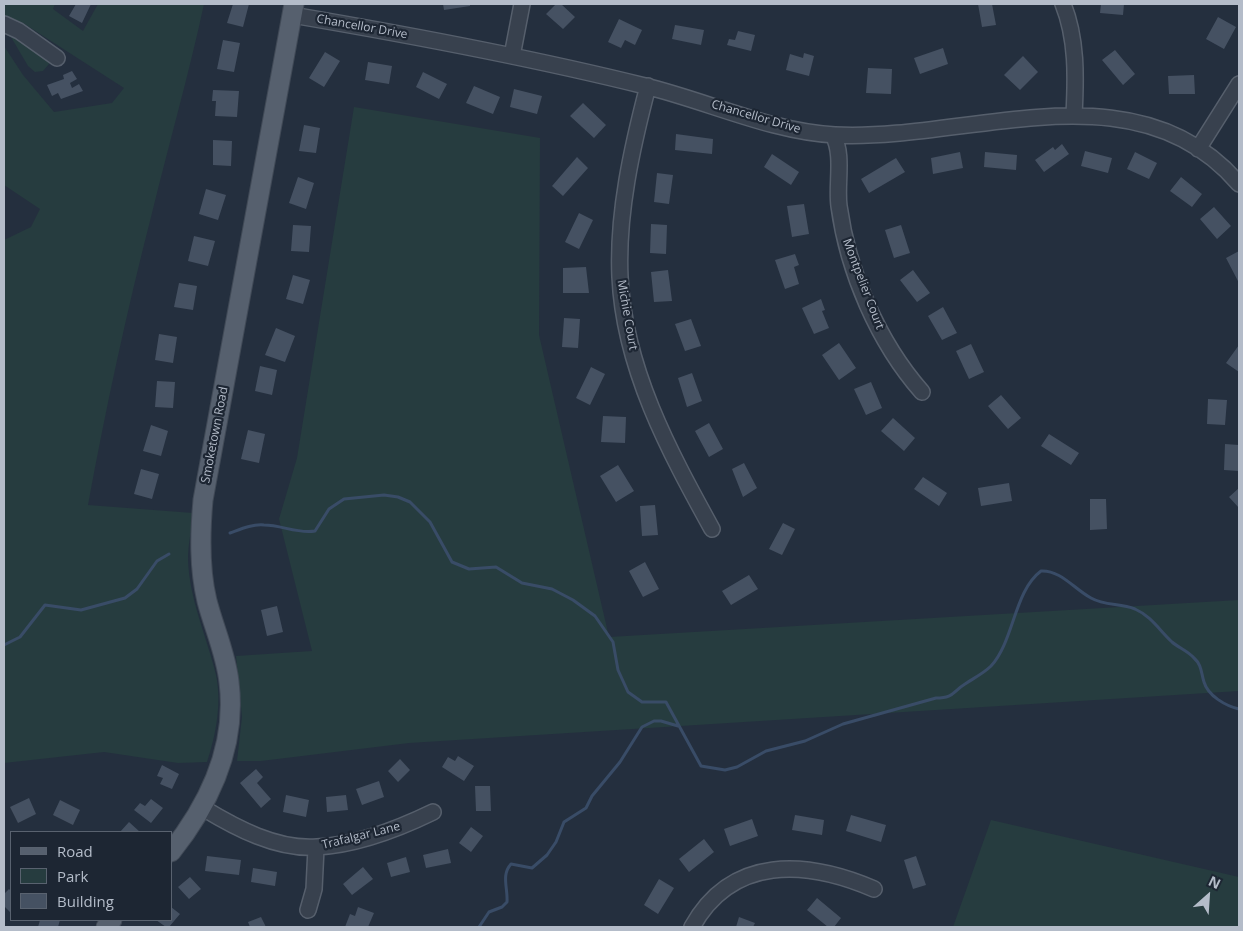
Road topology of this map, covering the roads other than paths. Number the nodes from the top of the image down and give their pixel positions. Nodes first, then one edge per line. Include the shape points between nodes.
1 (522, 4) edge
2 (1063, 4) edge
3 (293, 9) edge
4 (4, 24) edge
5 (512, 56) junction
6 (56, 58) dead end
7 (1239, 84) edge
8 (648, 86) junction
9 (1074, 115) junction
10 (833, 135) junction
11 (1198, 149) junction
12 (1239, 184) edge
13 (922, 392) dead end
14 (712, 529) dead end
15 (203, 808) junction
16 (433, 812) dead end
17 (316, 848) junction
18 (172, 851) edge
19 (874, 889) dead end
20 (308, 910) dead end
21 (692, 927) edge

1 - 5 street
2 - 9 street via 1070,22 1074,53
3 - 5 street, Chancellor Drive
3 - 15 main road, Smoketown Road via 203,500 200,532 202,572 207,602 225,660 231,704 222,765
4 - 6 street via 20,31
5 - 8 street, Chancellor Drive
7 - 11 street
8 - 10 street, Chancellor Drive via 779,126
8 - 14 street, Michie Court via 637,128 622,218 622,302 627,331 648,399 682,475
9 - 10 street, Chancellor Drive via 887,134
9 - 11 street, Chancellor Drive via 1124,119 1148,125
10 - 13 street, Montpelier Court via 838,144 838,204 851,258 883,337
11 - 12 street, Chancellor Drive
15 - 17 street, Trafalgar Lane via 244,831 270,840
15 - 18 main road, Smoketown Road
16 - 17 street, Trafalgar Lane via 379,834
17 - 20 street via 314,890
19 - 21 street via 834,875 769,870 725,888

